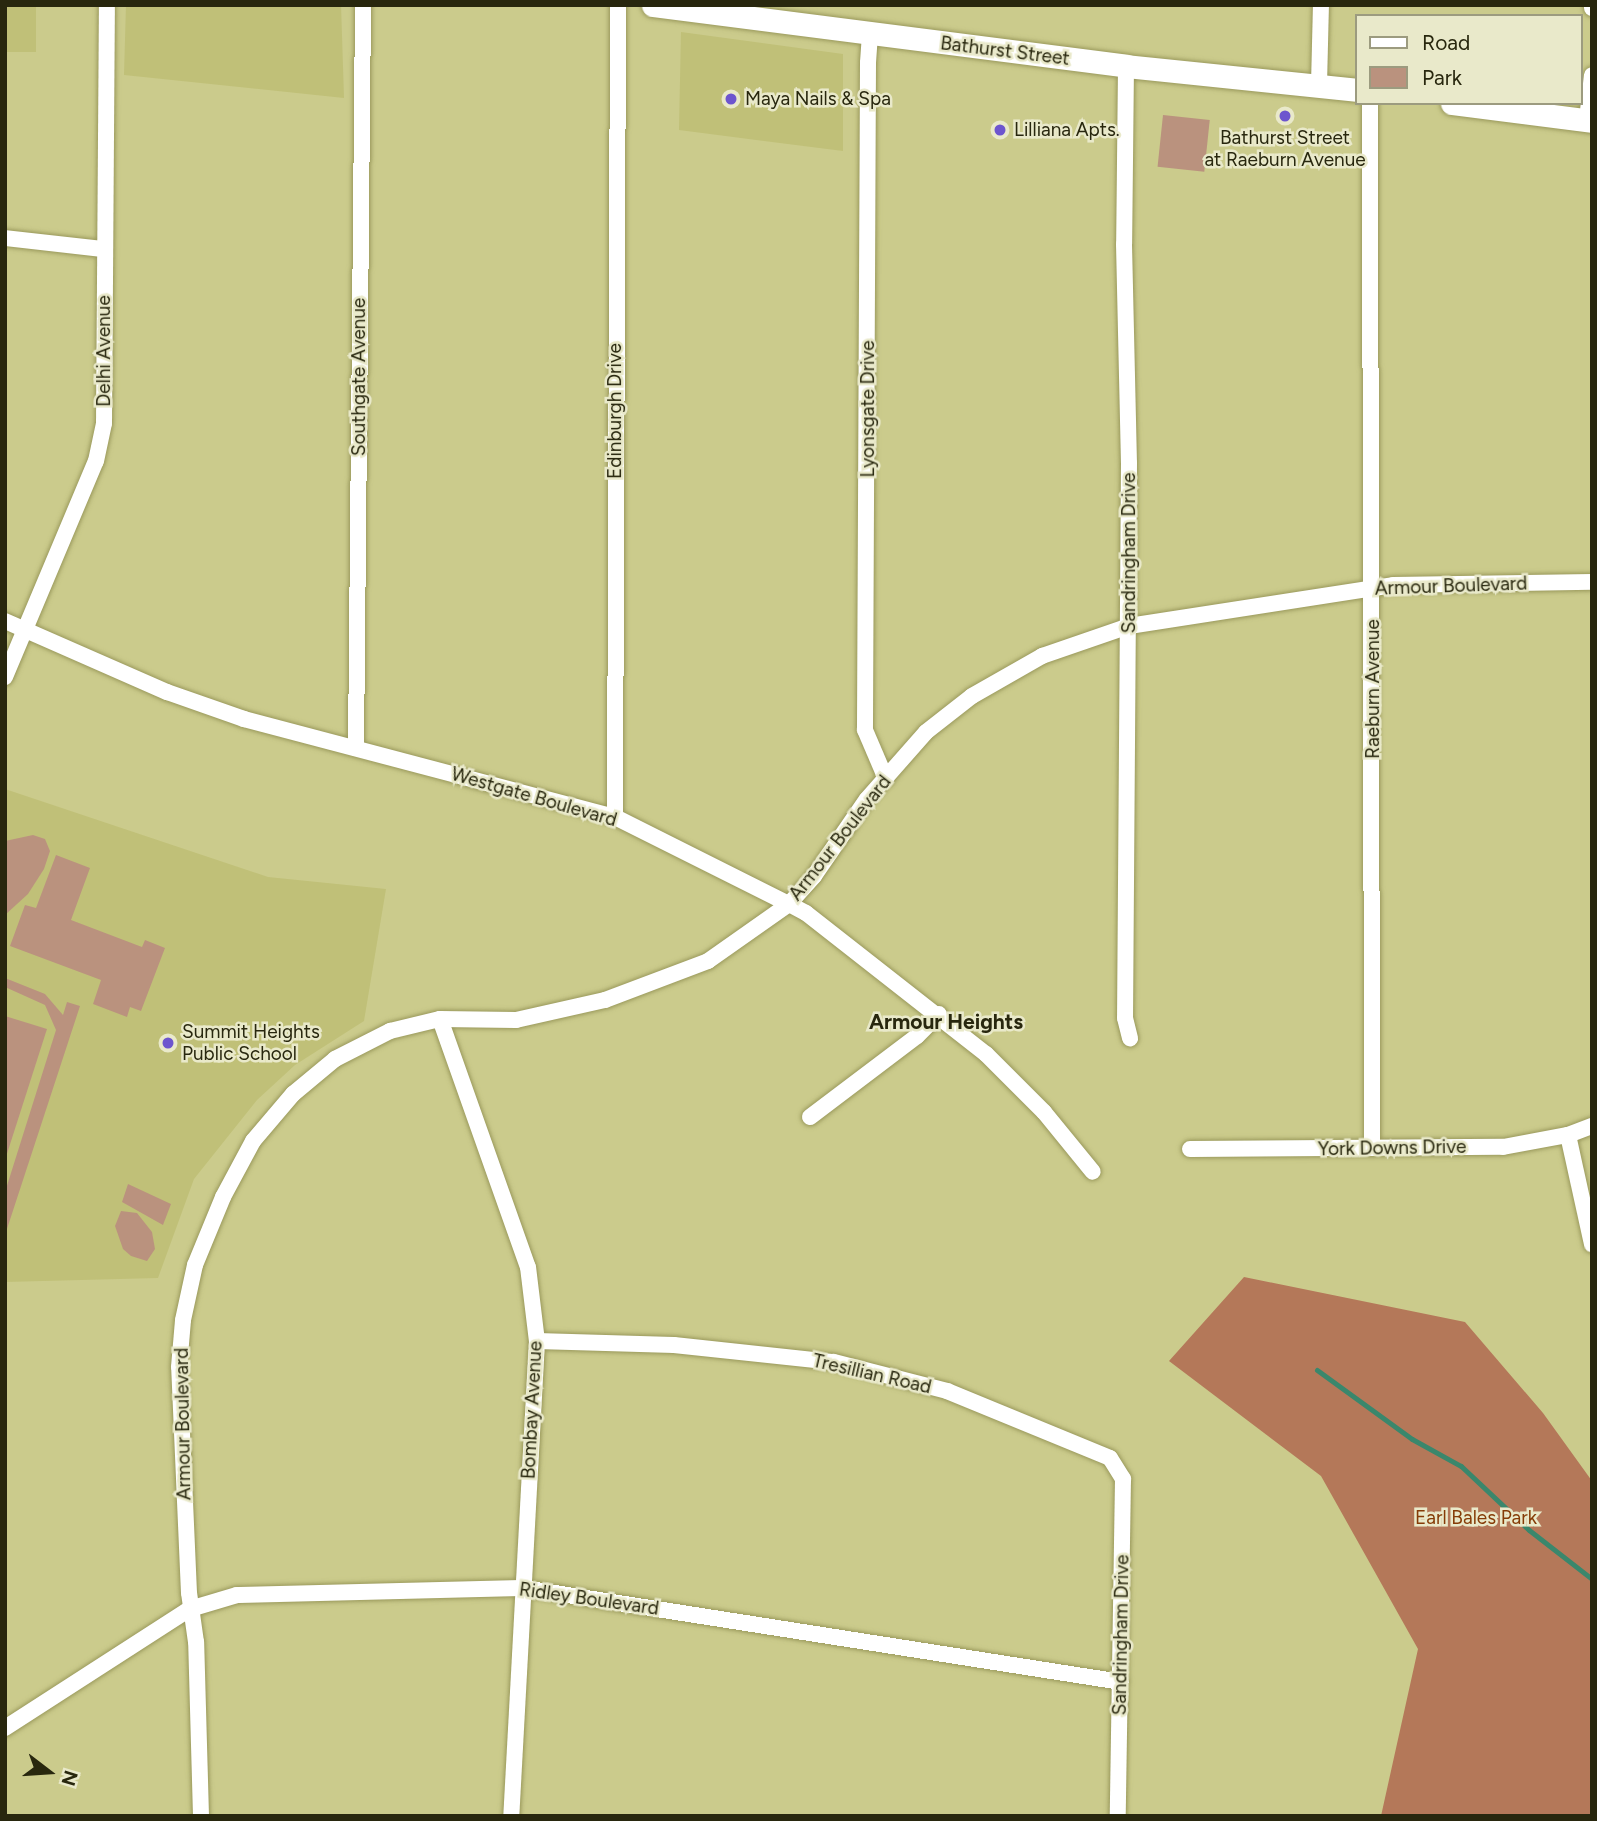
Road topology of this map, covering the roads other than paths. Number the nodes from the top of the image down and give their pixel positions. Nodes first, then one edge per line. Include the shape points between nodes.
1 (107, 5) edge
2 (363, 5) edge
3 (618, 5) edge
4 (653, 5) edge
5 (1321, 5) edge
6 (870, 34) junction
7 (1126, 66) junction
8 (1592, 75) edge
9 (1319, 85) junction
10 (1356, 90) edge
11 (1370, 105) edge
12 (1468, 105) edge
13 (1589, 120) edge
14 (5, 239) edge
15 (103, 249) junction
16 (1592, 582) edge
17 (1373, 587) junction
18 (5, 621) edge
19 (1129, 626) junction
20 (23, 629) junction
21 (5, 677) edge
22 (356, 748) junction
23 (886, 779) junction
24 (615, 817) junction
25 (789, 904) junction
26 (939, 1014) junction
27 (440, 1019) junction
28 (1130, 1038) dead end
29 (810, 1117) dead end
30 (1592, 1126) edge
31 (1568, 1135) junction
32 (1372, 1148) junction
33 (1190, 1149) dead end
34 (1093, 1171) dead end
35 (1592, 1244) edge
36 (537, 1341) junction
37 (1110, 1458) joint
38 (523, 1588) junction
39 (190, 1609) junction
40 (1121, 1682) junction
41 (5, 1728) edge
42 (201, 1816) edge
43 (511, 1816) edge
44 (1118, 1816) edge

1 - 15 street, Delhi Avenue
2 - 22 street, Southgate Avenue
3 - 24 street, Edinburgh Drive
4 - 6 main road, Bathurst Street
5 - 9 street
6 - 7 main road, Bathurst Street
6 - 23 street, Lyonsgate Drive via 865,730
7 - 9 main road, Bathurst Street
7 - 19 street, Sandringham Drive
8 - 13 street
9 - 10 main road, Bathurst Street
11 - 17 street, Raeburn Avenue
12 - 13 main road
14 - 15 street
15 - 20 street, Delhi Avenue via 104,423 96,461
16 - 17 street, Armour Boulevard
17 - 19 street, Armour Boulevard
17 - 32 street, Raeburn Avenue
18 - 20 street, Westgate Boulevard
19 - 23 street, Armour Boulevard via 1042,656 972,696 926,732
19 - 28 street, Sandringham Drive via 1125,1018
20 - 21 street, Delhi Avenue
20 - 22 street, Westgate Boulevard via 193,701
22 - 24 street, Westgate Boulevard
23 - 25 street, Armour Boulevard
24 - 25 street, Westgate Boulevard
25 - 26 street, Westgate Boulevard
25 - 27 street, Armour Boulevard via 708,961 605,1000 516,1020
26 - 29 street via 917,1037
26 - 34 street, Westgate Boulevard via 1044,1112
27 - 36 street, Bombay Avenue via 528,1267
27 - 39 street, Armour Boulevard via 390,1031 335,1059 293,1094 253,1141 223,1197 195,1265 179,1367
30 - 31 street, York Downs Drive
31 - 32 street, York Downs Drive via 1503,1147
31 - 35 street
32 - 33 street, York Downs Drive
36 - 37 street, Tresillian Road via 674,1345 834,1362 947,1391
36 - 38 street, Bombay Avenue
37 - 40 street, Sandringham Drive via 1123,1479
38 - 39 street, Ridley Boulevard via 237,1595
38 - 40 street, Ridley Boulevard
38 - 43 street, Bombay Avenue
39 - 41 street, Ridley Boulevard
39 - 42 street, Armour Boulevard via 196,1642
40 - 44 street, Sandringham Drive

